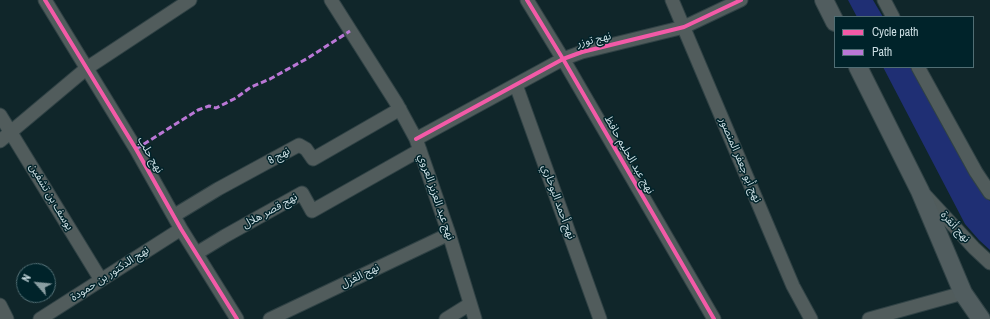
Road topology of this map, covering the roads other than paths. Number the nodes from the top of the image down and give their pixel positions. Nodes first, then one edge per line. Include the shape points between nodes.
1 (45, 0) edge
2 (331, 0) edge
3 (527, 0) edge
4 (672, 0) edge
5 (741, 0) edge
6 (824, 0) edge
7 (884, 0) edge
8 (185, 1) edge
9 (892, 16) edge
10 (834, 20) edge
11 (684, 27) junction
12 (563, 59) junction
13 (87, 68) junction
14 (858, 68) edge
15 (919, 68) edge
16 (516, 85) junction
17 (400, 109) junction
18 (0, 115) edge
19 (10, 132) junction
20 (0, 141) edge
21 (418, 144) junction
22 (920, 191) junction
23 (990, 193) edge
24 (175, 215) junction
25 (181, 229) junction
26 (449, 234) junction
27 (197, 253) junction
28 (990, 263) edge
29 (101, 280) junction
30 (963, 293) junction
31 (470, 304) junction
32 (0, 305) edge
33 (979, 317) edge
34 (7, 319) edge
35 (40, 319) edge
36 (237, 319) edge
37 (270, 319) edge
38 (446, 319) edge
39 (475, 319) edge
40 (600, 319) edge
41 (714, 319) edge
42 (811, 319) edge
43 (869, 319) edge

1 - 13 street, نهج حلب
2 - 17 street, نهج عبد العزيز العروي
3 - 12 street, نهج عبد الحليم حافظ
4 - 11 street, نهج أبو جعفر المنصور
5 - 11 street, نهج توزر
6 - 10 main road
7 - 9 street
8 - 13 street
11 - 12 street, نهج توزر
11 - 42 street, نهج أبو جعفر المنصور via 793,286
12 - 16 street, نهج توزر
12 - 41 street, نهج عبد الحليم حافظ
13 - 19 street
13 - 24 street, نهج حلب
14 - 22 main road
15 - 23 street
16 - 21 street, نهج توزر
16 - 40 street, نهج أحمد البوخاري
17 - 21 street, نهج عبد العزيز العروي
17 - 24 street, نهج 8 via 313,159 306,149 299,145
18 - 19 street, يوسف بن تشفين
19 - 20 street
19 - 29 street, يوسف بن تشفين
21 - 26 street, نهج عبد العزيز العروي
21 - 27 street, نهج قصر هلال via 312,211 302,193
22 - 28 street, نهج أنقرة
22 - 30 main road
24 - 25 street, نهج حلب
25 - 27 street, نهج حلب
25 - 29 street, نهج الدكتور بن حمودة
26 - 31 street, نهج عبد العزيز العروي
26 - 37 street, نهج الغزل
27 - 36 street, نهج حلب
29 - 35 street, نهج الدكتور بن حمودة
30 - 33 main road
30 - 43 street
31 - 38 street
31 - 39 street, نهج عبد العزيز العروي
32 - 34 street

